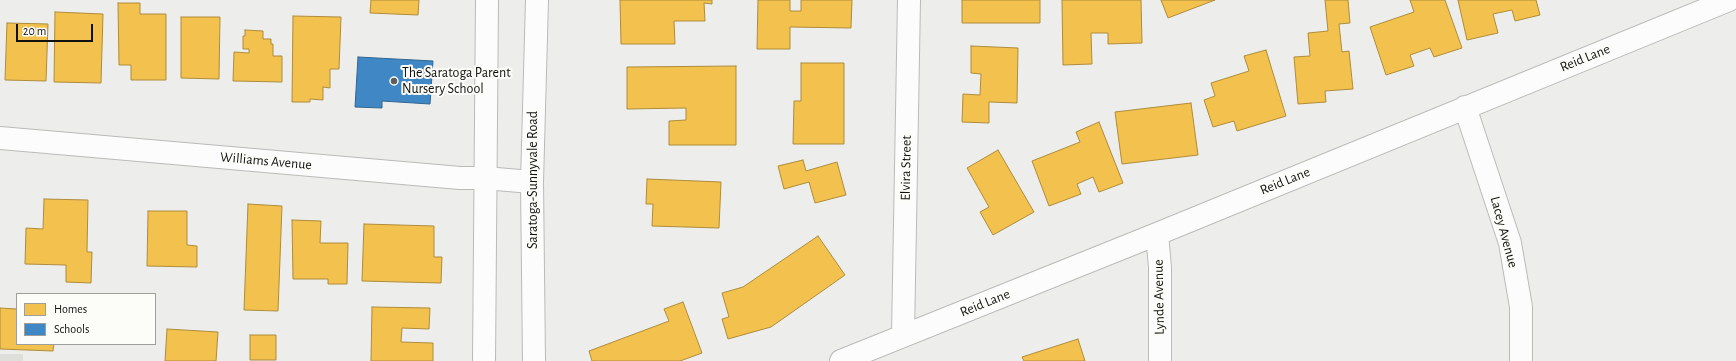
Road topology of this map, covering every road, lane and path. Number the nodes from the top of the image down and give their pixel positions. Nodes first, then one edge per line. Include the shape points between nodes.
1 (487, 0) edge
2 (536, 0) edge
3 (909, 0) edge
4 (1729, 0) edge
5 (1465, 107) junction
6 (0, 138) edge
7 (484, 178) junction
8 (532, 182) junction
9 (1157, 234) junction
10 (903, 336) junction
11 (484, 361) edge
12 (534, 361) edge
13 (841, 361) edge
14 (1160, 361) edge
15 (1521, 361) edge

1 - 7 street
2 - 8 street, Saratoga-Sunnyvale Road
3 - 10 street, Elvira Street
4 - 5 street, Reid Lane
5 - 9 street, Reid Lane
5 - 15 street, Lacey Avenue via 1510,243 1521,307
6 - 7 street, Williams Avenue
7 - 8 street, Williams Avenue
7 - 11 street
8 - 12 street, Saratoga-Sunnyvale Road
9 - 10 street, Reid Lane
9 - 14 street, Lynde Avenue via 1160,267
10 - 13 street, Reid Lane

